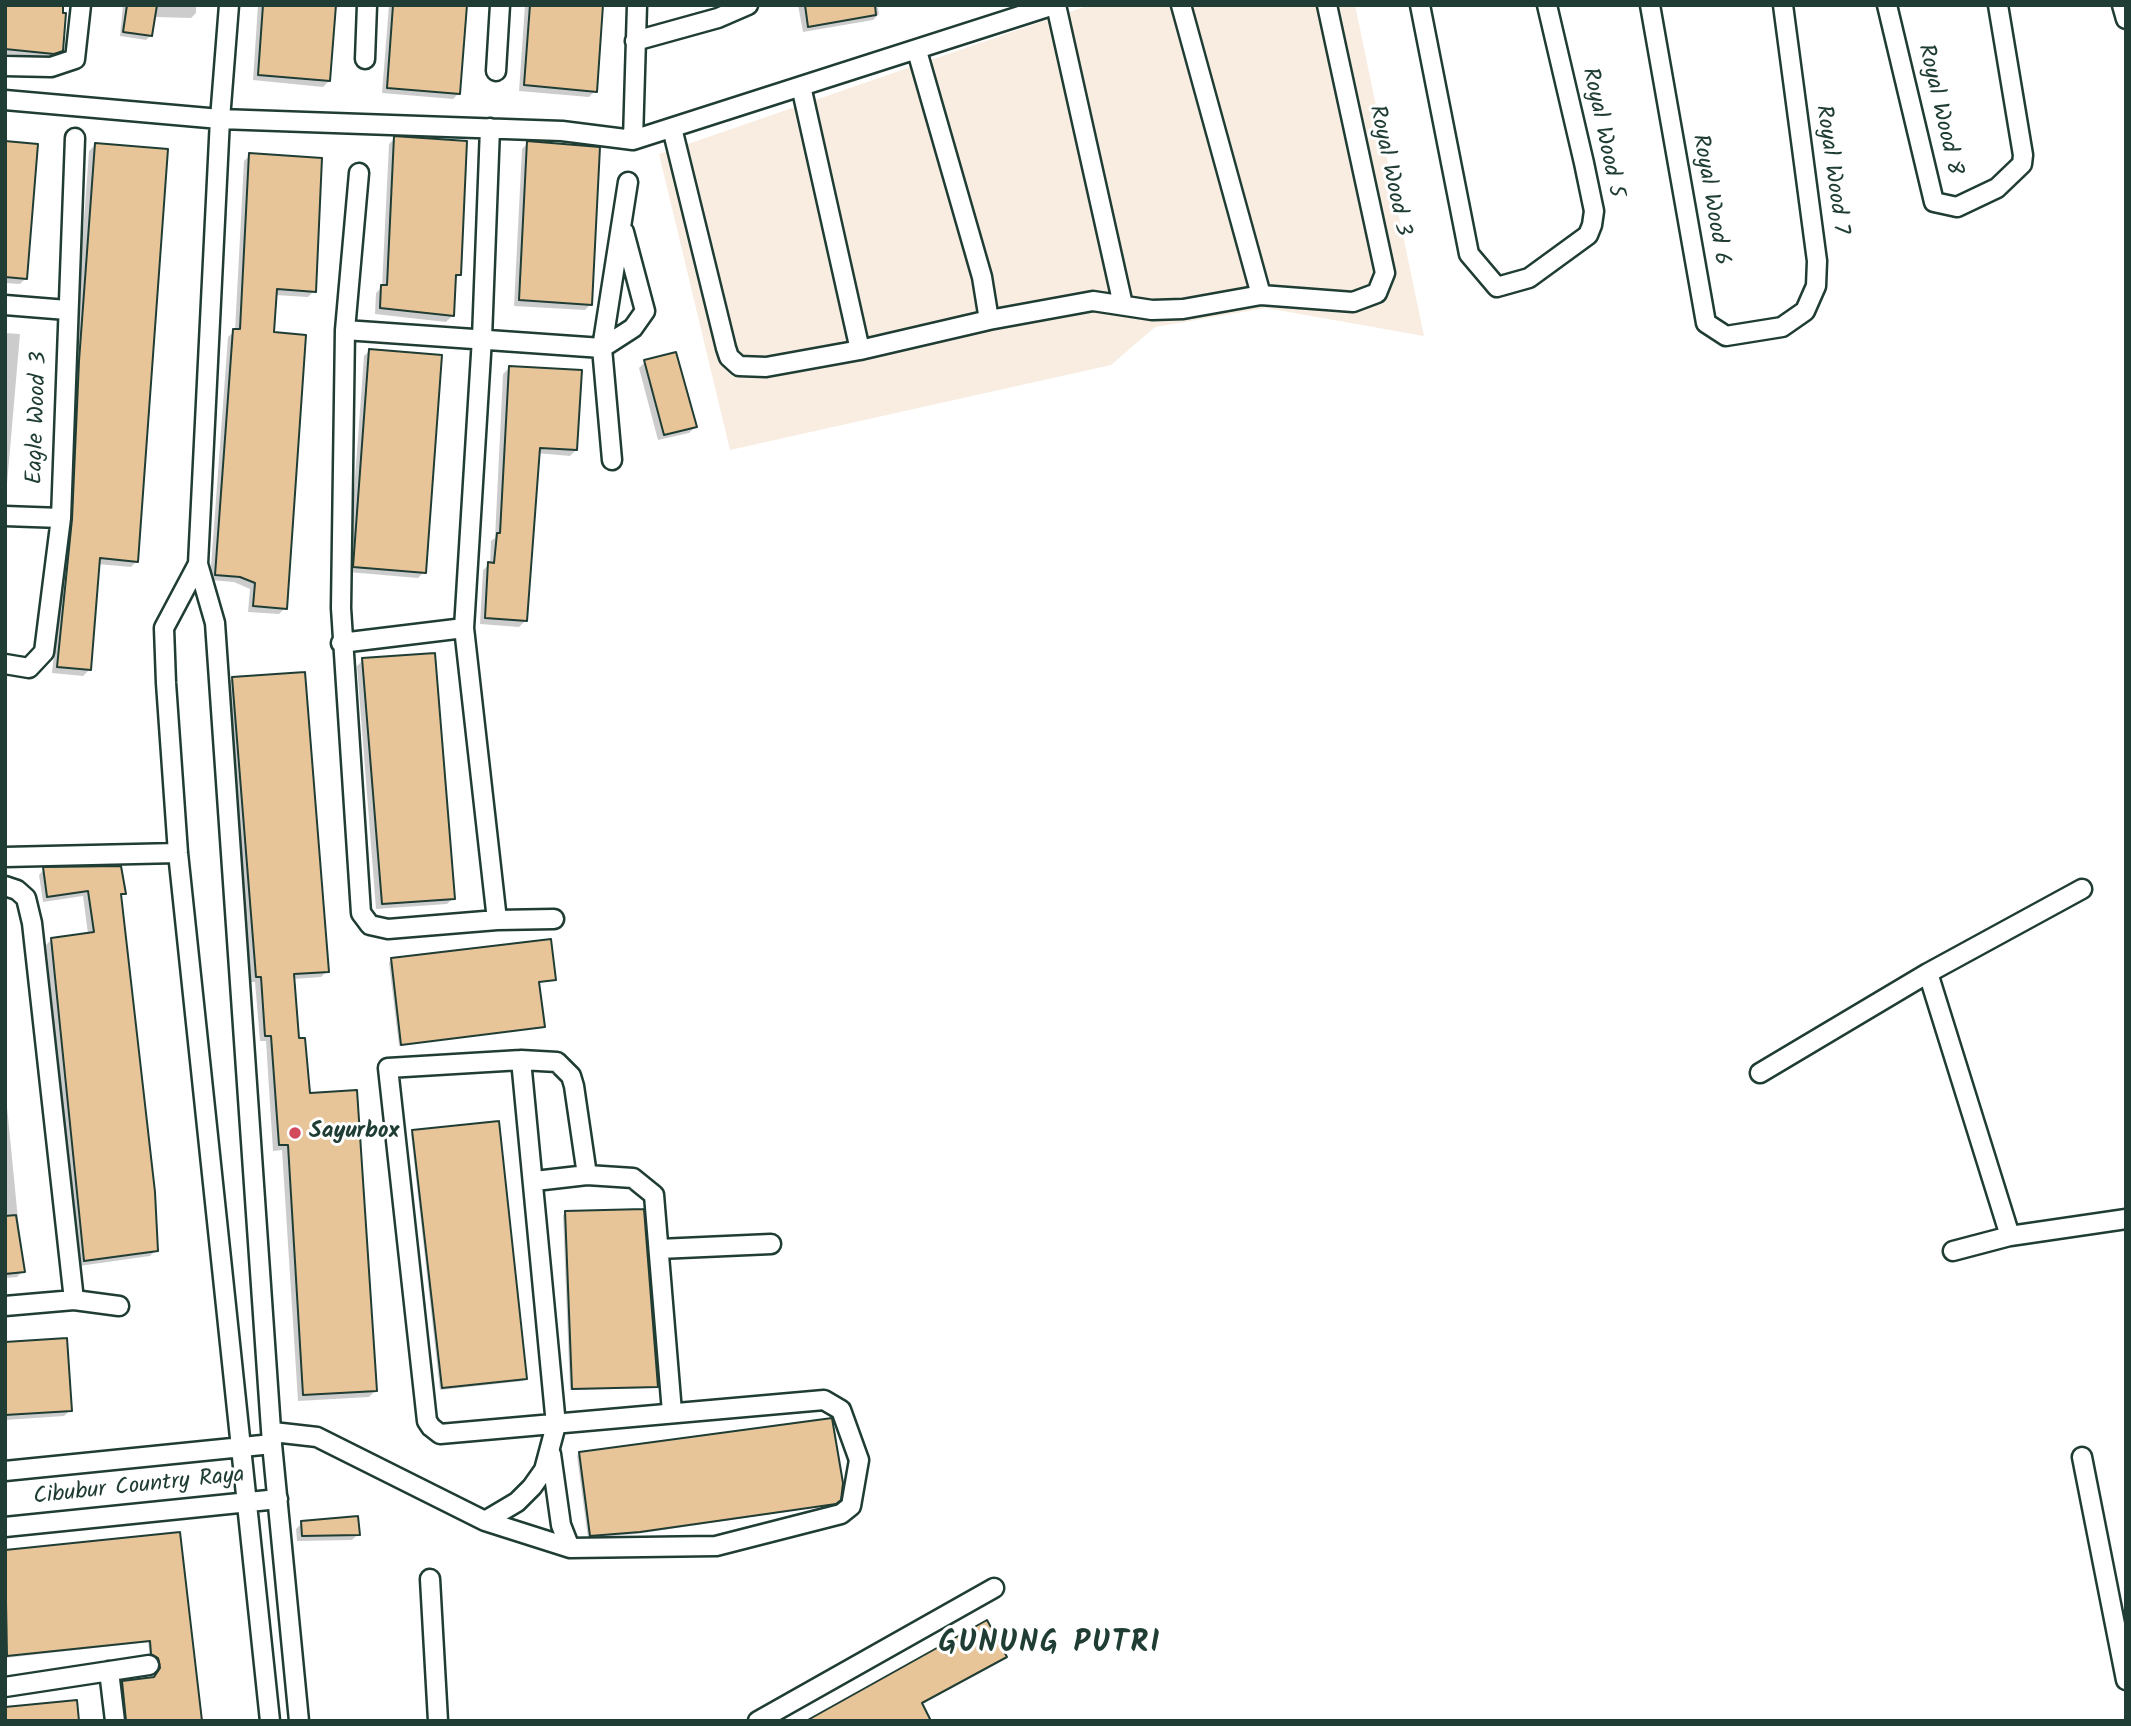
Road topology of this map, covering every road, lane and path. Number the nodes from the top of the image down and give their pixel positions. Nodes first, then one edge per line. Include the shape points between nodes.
1 (81, 5) edge
2 (229, 5) edge
3 (367, 5) edge
4 (500, 5) edge
5 (637, 5) edge
6 (748, 5) edge
7 (1055, 5) edge
8 (1181, 5) edge
9 (1327, 5) edge
10 (1420, 5) edge
11 (1547, 5) edge
12 (1650, 5) edge
13 (1783, 5) edge
14 (1887, 5) edge
15 (1998, 5) edge
16 (2122, 5) edge
17 (2126, 19) edge
18 (635, 41) junction
19 (917, 51) junction
20 (365, 59) dead end
21 (5, 66) edge
22 (496, 71) dead end
23 (801, 86) junction
24 (5, 100) edge
25 (220, 119) junction
26 (490, 128) junction
27 (672, 128) junction
28 (75, 138) dead end
29 (633, 140) junction
30 (359, 173) dead end
31 (628, 182) dead end
32 (622, 225) junction
33 (1261, 295) junction
34 (5, 305) edge
35 (1123, 305) junction
36 (67, 310) junction
37 (989, 320) junction
38 (1782, 327) joint
39 (345, 330) junction
40 (482, 338) junction
41 (602, 348) junction
42 (860, 350) junction
43 (612, 460) dead end
44 (5, 516) edge
45 (61, 518) junction
46 (198, 564) junction
47 (464, 628) junction
48 (341, 643) junction
49 (5, 664) edge
50 (178, 853) junction
51 (5, 857) edge
52 (5, 886) edge
53 (2082, 889) dead end
54 (554, 919) dead end
55 (497, 920) junction
56 (1928, 972) junction
57 (521, 1060) junction
58 (1760, 1073) dead end
59 (587, 1175) junction
60 (535, 1181) junction
61 (2126, 1219) edge
62 (2010, 1236) junction
63 (771, 1244) dead end
64 (659, 1250) junction
65 (1953, 1251) dead end
66 (74, 1300) junction
67 (5, 1306) edge
68 (119, 1307) dead end
69 (673, 1412) junction
70 (556, 1425) junction
71 (273, 1438) junction
72 (243, 1447) junction
73 (551, 1451) junction
74 (2082, 1457) dead end
75 (5, 1471) edge
76 (278, 1499) junction
77 (249, 1501) junction
78 (485, 1521) junction
79 (5, 1527) edge
80 (570, 1548) junction
81 (430, 1579) dead end
82 (994, 1588) dead end
83 (149, 1665) dead end
84 (109, 1671) junction
85 (2126, 1681) edge
86 (5, 1687) edge
87 (114, 1721) edge
88 (270, 1721) edge
89 (299, 1721) edge
90 (438, 1721) edge
91 (758, 1721) edge

1 - 21 street via 75,59 51,67
2 - 25 street
3 - 20 street
4 - 22 street
5 - 18 street
6 - 18 street
7 - 19 street
7 - 35 street
8 - 33 street
9 - 33 street, Royal Wood 3 via 1385,273 1381,288 1353,302
10 - 11 street, Royal Wood 5 via 1469,254 1497,287 1530,278 1588,235 1594,211
12 - 38 street, Royal Wood 6 via 1706,323 1726,336
13 - 38 street, Royal Wood 7 via 1817,261 1816,286 1805,311
14 - 15 street, Royal Wood 8 via 1934,202 1957,207 1997,188 2022,164
16 - 17 street
18 - 29 street
19 - 23 street
19 - 37 street via 982,277
23 - 27 street
23 - 42 street
24 - 25 street
25 - 26 street
25 - 46 street
26 - 29 street
26 - 40 street
27 - 29 street
27 - 42 street via 729,358 739,366 756,368
28 - 36 street, Eagle Wood 3
30 - 39 street
31 - 32 street
32 - 41 street
32 - 41 street via 645,311 633,328
33 - 35 street via 1183,309
34 - 36 street
35 - 37 street via 1093,300
36 - 45 street, Eagle Wood 3
37 - 42 street
39 - 40 street
39 - 48 street
40 - 41 street
40 - 47 street
41 - 43 street
44 - 45 street
45 - 49 street, Eagle Wood 3 via 44,652 29,668
46 - 50 street via 164,628
46 - 71 street via 215,623
47 - 48 street
47 - 55 street
48 - 55 street via 361,912 370,925 388,929
50 - 51 street
50 - 72 street
52 - 66 street via 26,898 32,923
53 - 56 street
54 - 55 street
56 - 58 street
56 - 62 street
57 - 59 street via 557,1062 571,1076
57 - 60 street
57 - 70 street via 388,1068 428,1421 440,1434
59 - 60 street
59 - 64 street via 633,1178 647,1186 655,1199
60 - 70 street
61 - 62 street
62 - 65 street
63 - 64 street
64 - 69 street
66 - 67 street
66 - 68 street
69 - 70 street
69 - 80 street, Cibubur Country Raya via 817,1399 831,1402 841,1410 859,1460 851,1506 841,1514 716,1546
70 - 73 street
71 - 72 street, Cibubur Country Raya
71 - 76 street
71 - 78 street, Cibubur Country Raya via 317,1437
72 - 75 street, Cibubur Country Raya
72 - 77 street
73 - 78 street via 544,1470 517,1502
73 - 80 street via 561,1525
74 - 85 street
76 - 77 street, Cibubur Country Raya
76 - 89 street
77 - 79 street, Cibubur Country Raya
77 - 88 street
78 - 80 street, Cibubur Country Raya
81 - 90 street
82 - 91 street
83 - 84 street
84 - 86 street
84 - 87 street

